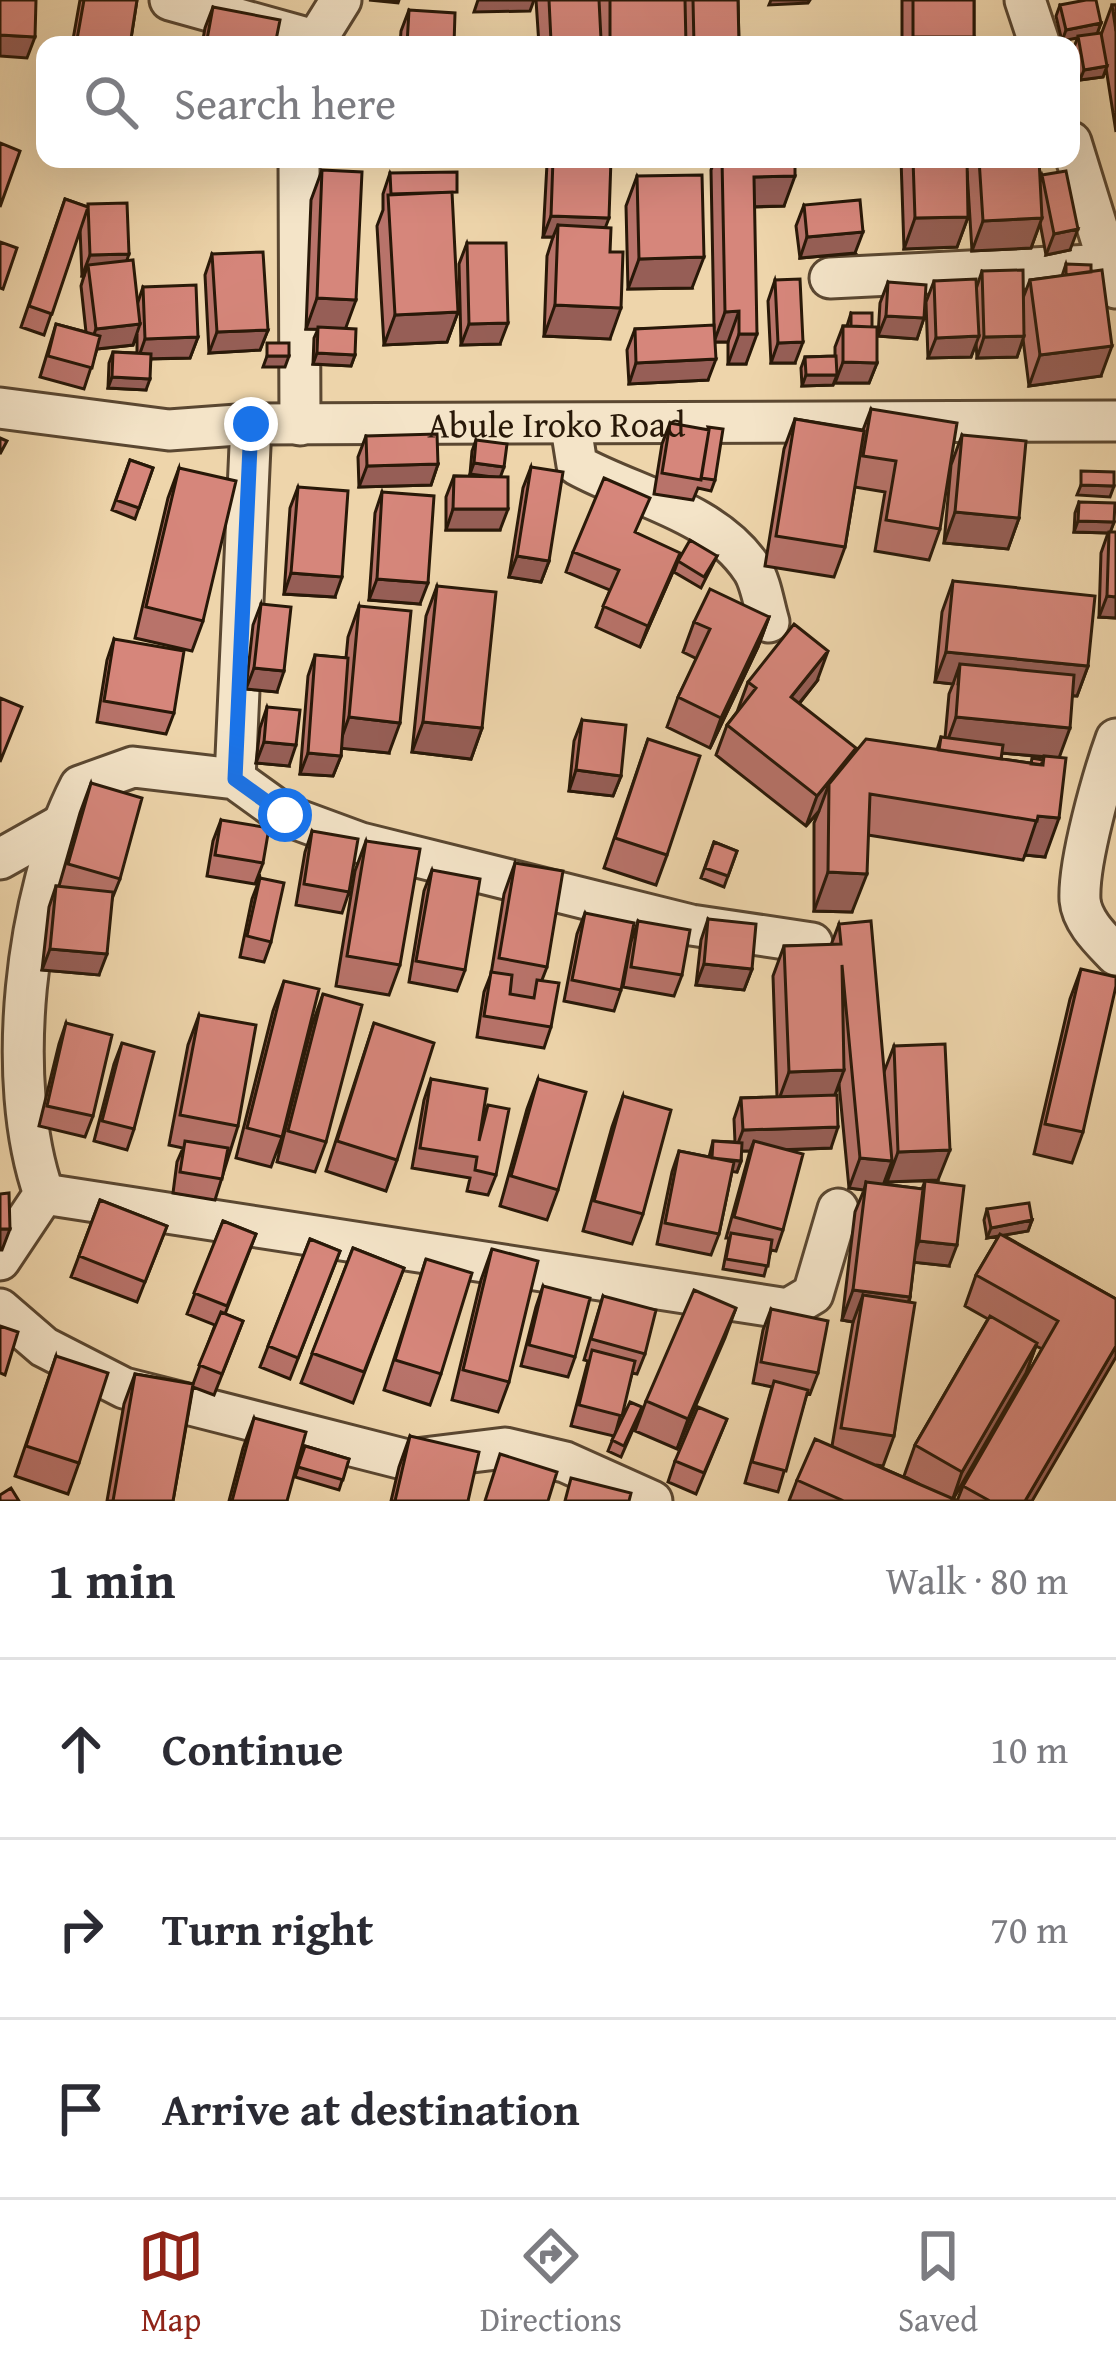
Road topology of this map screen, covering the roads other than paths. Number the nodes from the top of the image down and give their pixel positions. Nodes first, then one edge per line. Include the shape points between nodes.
1 (170, 0) edge
2 (341, 0) edge
3 (1025, 0) edge
4 (291, 36) edge
5 (318, 36) edge
6 (1037, 36) edge
7 (299, 168) edge
8 (1079, 168) edge
9 (1113, 276) edge
10 (830, 278) dead end
11 (0, 408) edge
12 (1116, 422) edge
13 (251, 424) junction
14 (300, 425) junction
15 (571, 427) junction
16 (770, 622) edge
17 (1116, 740) edge
18 (235, 779) junction
19 (59, 826) junction
20 (0, 860) edge
21 (0, 872) edge
22 (44, 902) junction
23 (812, 943) edge
24 (1116, 956) edge
25 (44, 1194) junction
26 (838, 1210) dead end
27 (0, 1260) edge
28 (0, 1310) edge
29 (652, 1501) edge

1 - 4 street
2 - 5 street
3 - 6 street
7 - 14 street
8 - 9 street
9 - 10 street
11 - 13 street, Abule Iroko Road via 169,430
12 - 15 street, Abule Iroko Road
13 - 14 street, Abule Iroko Road
13 - 18 street
14 - 15 street, Abule Iroko Road
15 - 16 street via 578,465 668,505 752,569
17 - 24 street via 1080,901
18 - 19 street via 133,767 80,786
18 - 23 street via 285,815 361,843 691,925
19 - 20 street
19 - 22 street
21 - 22 street
22 - 25 street via 21,1032 28,1148
25 - 26 street via 788,1309 813,1294
25 - 27 street
28 - 29 street via 44,1347 124,1388 407,1460 506,1448 565,1462

